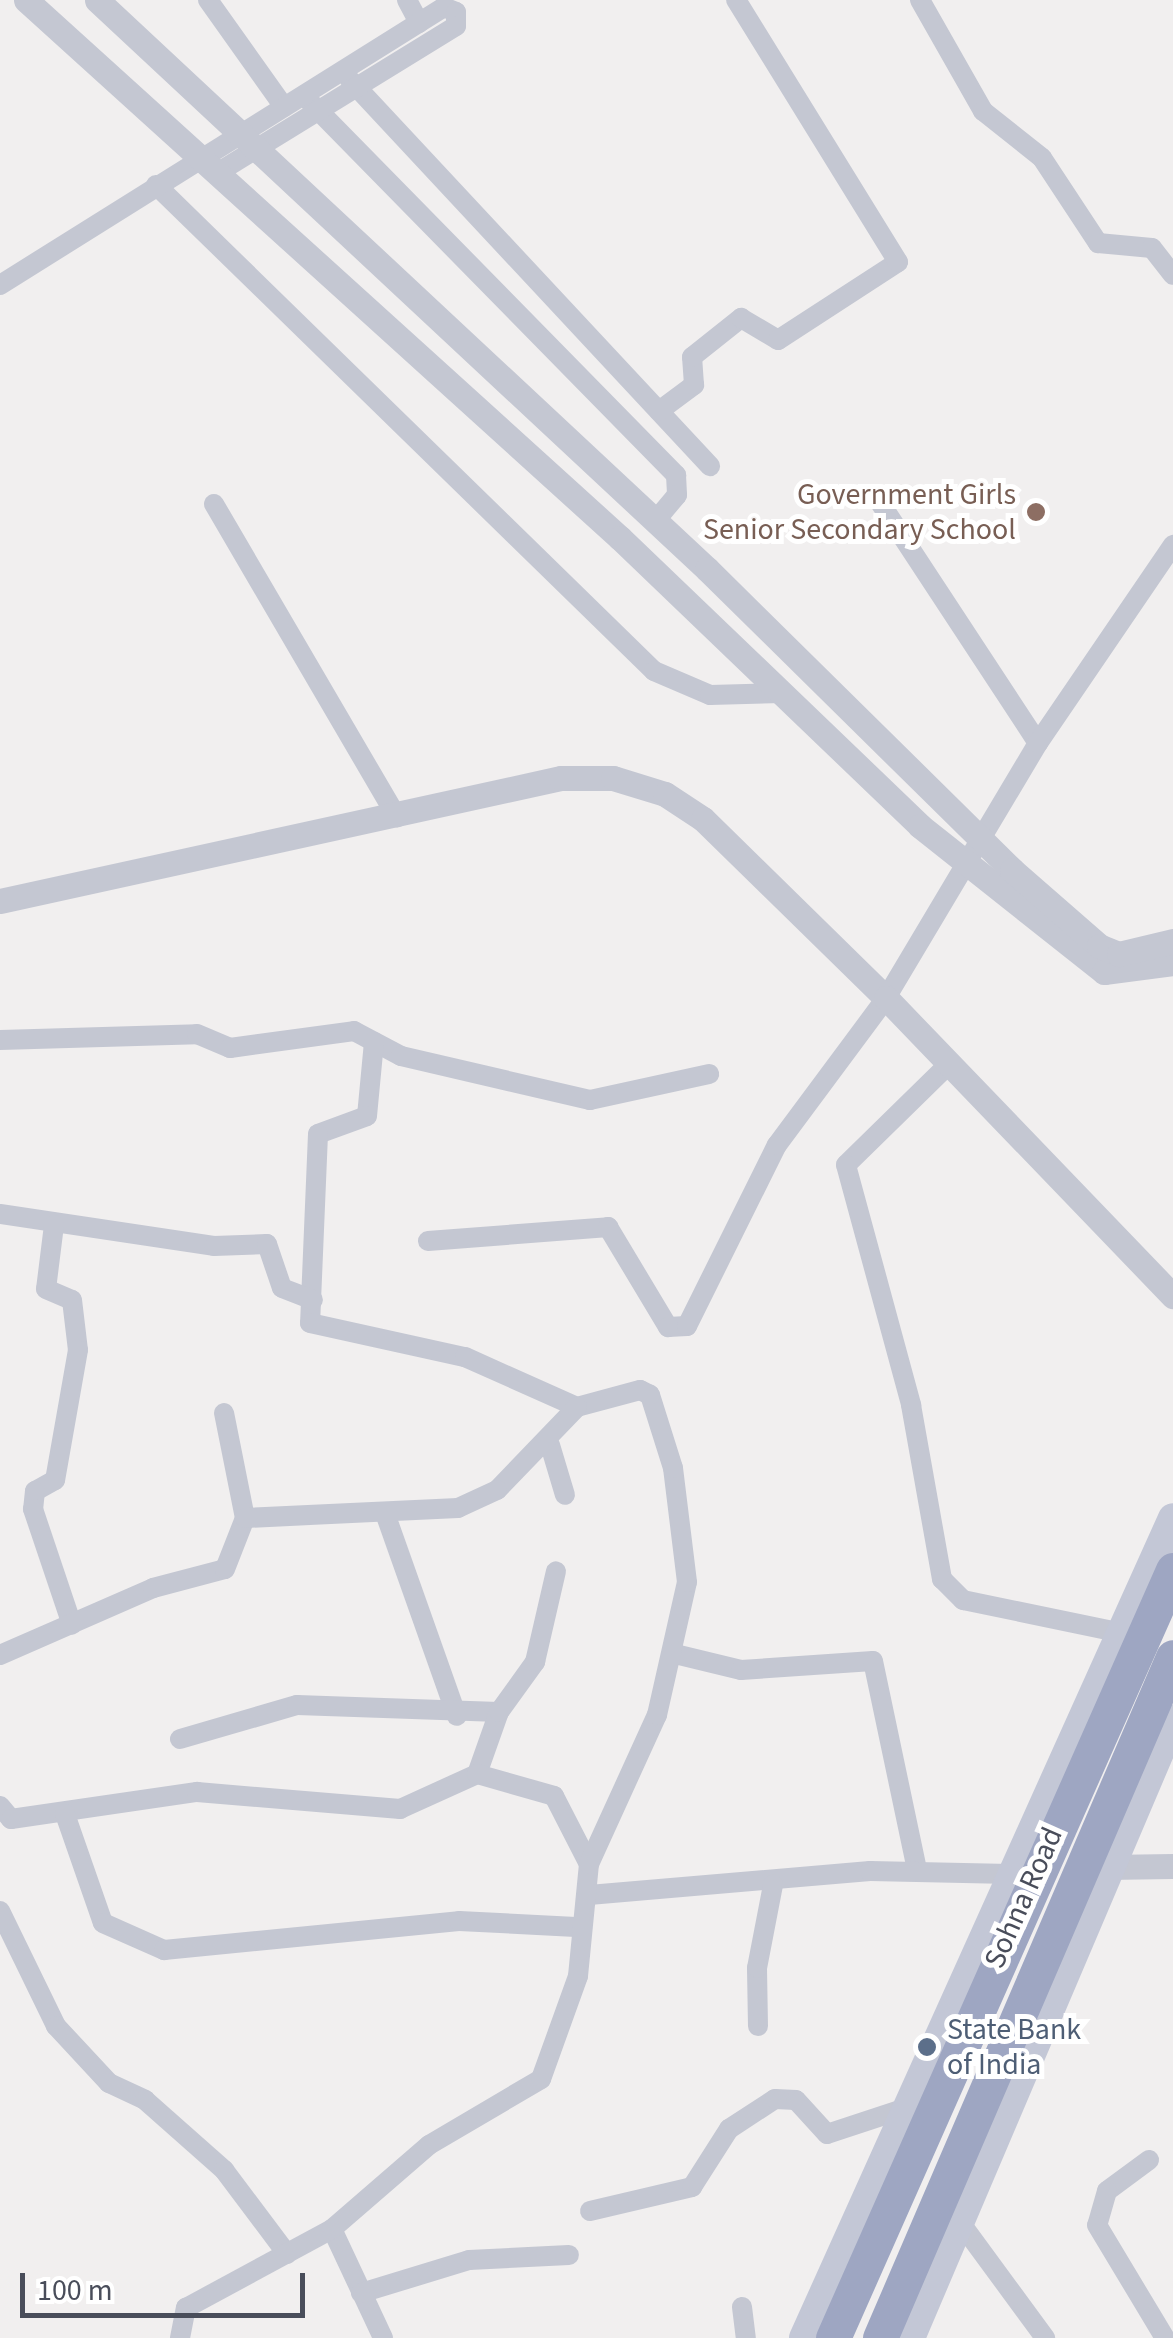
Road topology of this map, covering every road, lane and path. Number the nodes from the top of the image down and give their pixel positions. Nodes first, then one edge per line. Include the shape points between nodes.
1 (26, 0) edge
2 (97, 0) edge
3 (208, 0) edge
4 (407, 0) edge
5 (736, 0) edge
6 (920, 0) edge
7 (436, 5) edge
8 (419, 23) junction
9 (349, 79) junction
10 (311, 103) junction
11 (284, 107) junction
12 (253, 146) junction
13 (202, 156) junction
14 (156, 185) junction
15 (1173, 274) edge
16 (0, 285) edge
17 (659, 411) junction
18 (710, 466) dead end
19 (876, 498) dead end
20 (214, 504) dead end
21 (655, 521) junction
22 (1173, 545) edge
23 (782, 692) junction
24 (1038, 743) junction
25 (397, 817) junction
26 (976, 854) junction
27 (0, 901) edge
28 (1173, 941) edge
29 (1173, 963) edge
30 (886, 998) junction
31 (0, 1040) edge
32 (374, 1042) junction
33 (950, 1064) junction
34 (709, 1074) dead end
35 (0, 1214) edge
36 (54, 1225) junction
37 (428, 1241) dead end
38 (1173, 1296) edge
39 (313, 1300) junction
40 (577, 1407) junction
41 (224, 1413) dead end
42 (550, 1445) junction
43 (565, 1495) dead end
44 (386, 1516) junction
45 (245, 1518) junction
46 (1173, 1518) edge
47 (1173, 1570) edge
48 (556, 1571) dead end
49 (72, 1625) junction
50 (1117, 1632) junction
51 (674, 1654) junction
52 (0, 1655) edge
53 (1173, 1656) edge
54 (499, 1712) junction
55 (457, 1716) junction
56 (1173, 1720) edge
57 (180, 1738) dead end
58 (477, 1774) junction
59 (65, 1814) junction
60 (3, 1815) edge
61 (588, 1864) junction
62 (1173, 1866) edge
63 (1108, 1867) junction
64 (917, 1870) junction
65 (1010, 1874) junction
66 (773, 1885) junction
67 (589, 1895) junction
68 (0, 1910) edge
69 (576, 1927) junction
70 (758, 2026) dead end
71 (906, 2108) junction
72 (1150, 2160) dead end
73 (590, 2211) dead end
74 (956, 2218) junction
75 (332, 2229) junction
76 (288, 2254) junction
77 (569, 2254) dead end
78 (362, 2293) junction
79 (742, 2307) dead end
80 (180, 2338) edge
81 (382, 2338) edge
82 (746, 2338) edge
83 (804, 2338) edge
84 (833, 2338) edge
85 (880, 2338) edge
86 (910, 2338) edge
87 (1044, 2338) edge
88 (1166, 2338) edge

1 - 13 street
2 - 12 street
3 - 11 street
4 - 8 street
5 - 17 street via 898,262 778,340 742,318 692,357 694,385
6 - 15 street via 983,111 1042,158 1098,243 1152,248
7 - 8 street
7 - 9 street via 452,7 456,26
8 - 9 street
9 - 10 street
9 - 17 street
10 - 11 street
10 - 12 street
10 - 21 street via 676,475 677,495
11 - 12 street
12 - 13 street
12 - 21 street
13 - 14 street
13 - 23 street
14 - 16 street
14 - 23 street via 654,671 710,695
17 - 18 street
19 - 24 street
20 - 25 street
21 - 26 street
22 - 24 street
23 - 26 street
24 - 26 street
25 - 27 street
25 - 30 street via 561,778 613,778 665,794 703,818
26 - 28 street via 1099,946 1120,954
26 - 29 street via 1104,972
26 - 30 street
30 - 33 street
30 - 37 street via 777,1146 687,1326 668,1327 608,1227
31 - 32 street via 196,1034 236,1048 354,1031
32 - 34 street via 590,1100
32 - 39 street via 366,1116 318,1134
33 - 38 street
33 - 50 street via 846,1165 910,1405 942,1579 962,1600
35 - 36 street
36 - 39 street via 231,1248 267,1244 282,1288
36 - 49 street via 46,1289 72,1300 78,1350 55,1480 35,1491 34,1508
39 - 40 street via 310,1324 465,1357
40 - 42 street
40 - 51 street via 650,1395 686,1536
41 - 45 street
42 - 43 street
42 - 44 street via 471,1502
44 - 45 street
44 - 55 street
45 - 49 street via 222,1572 152,1588
46 - 50 main road
47 - 84 highway, Sohna Road
48 - 54 street via 535,1662
49 - 52 street
50 - 65 main road
51 - 61 street
51 - 64 street via 741,1670 872,1662
53 - 85 highway, Sohna Road
54 - 55 street
54 - 58 street
55 - 57 street via 297,1705
56 - 63 main road
58 - 59 street via 400,1809 197,1792
58 - 61 street via 554,1796
59 - 60 street
59 - 69 street via 103,1923 164,1950 460,1920
61 - 67 street
62 - 63 street
63 - 74 main road
64 - 65 street
64 - 66 street
65 - 71 main road
66 - 67 street
66 - 70 street via 757,1968
67 - 69 street
68 - 76 street via 56,2026 110,2083 146,2100 224,2170
69 - 75 street via 578,1976 541,2080 429,2146
71 - 73 street via 827,2134 796,2100 775,2099 728,2129 692,2187
71 - 83 main road
72 - 88 street via 1107,2191 1097,2225
74 - 86 main road
74 - 87 street
75 - 76 street
75 - 78 street
76 - 80 street via 186,2308
77 - 78 street via 468,2260
78 - 81 street
79 - 82 street

